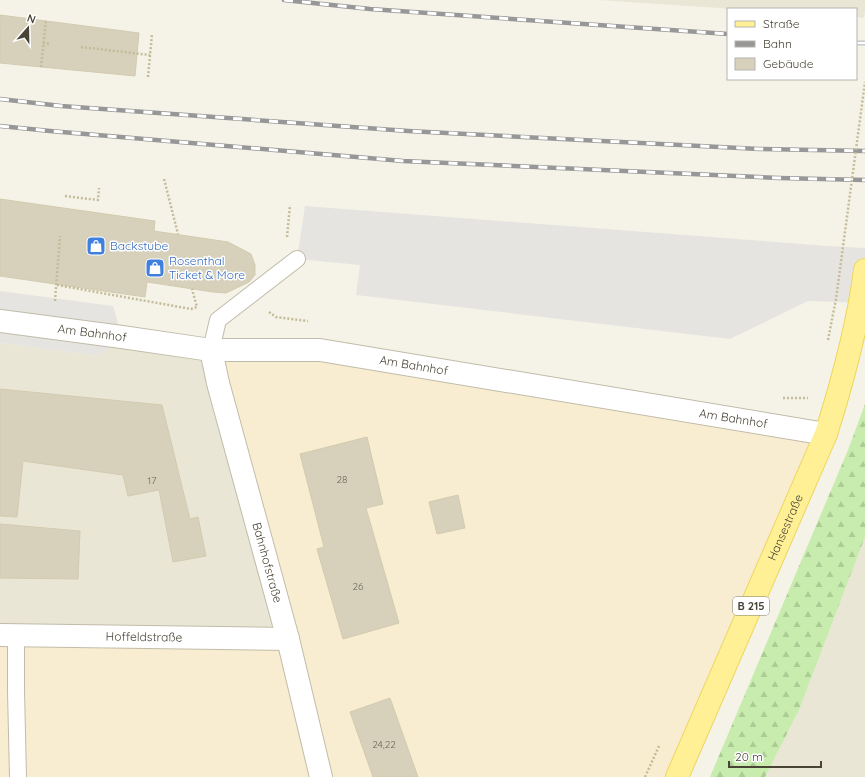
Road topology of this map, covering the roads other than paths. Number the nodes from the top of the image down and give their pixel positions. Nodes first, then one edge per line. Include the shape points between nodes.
1 (297, 260) dead end
2 (865, 270) edge
3 (0, 321) edge
4 (211, 350) junction
5 (826, 434) junction
6 (8, 635) edge
7 (288, 639) junction
8 (18, 777) edge
9 (321, 777) edge
10 (676, 777) edge

1 - 4 lane via 218,320
2 - 5 main road, Hansestraße / B 215 via 853,341
3 - 4 street, Am Bahnhof
4 - 5 street, Am Bahnhof via 320,350
4 - 7 street, Bahnhofstraße
5 - 10 main road, Hansestraße / B 215
6 - 7 street, Hoffeldstraße
6 - 8 lane via 16,691
7 - 9 street, Bahnhofstraße

